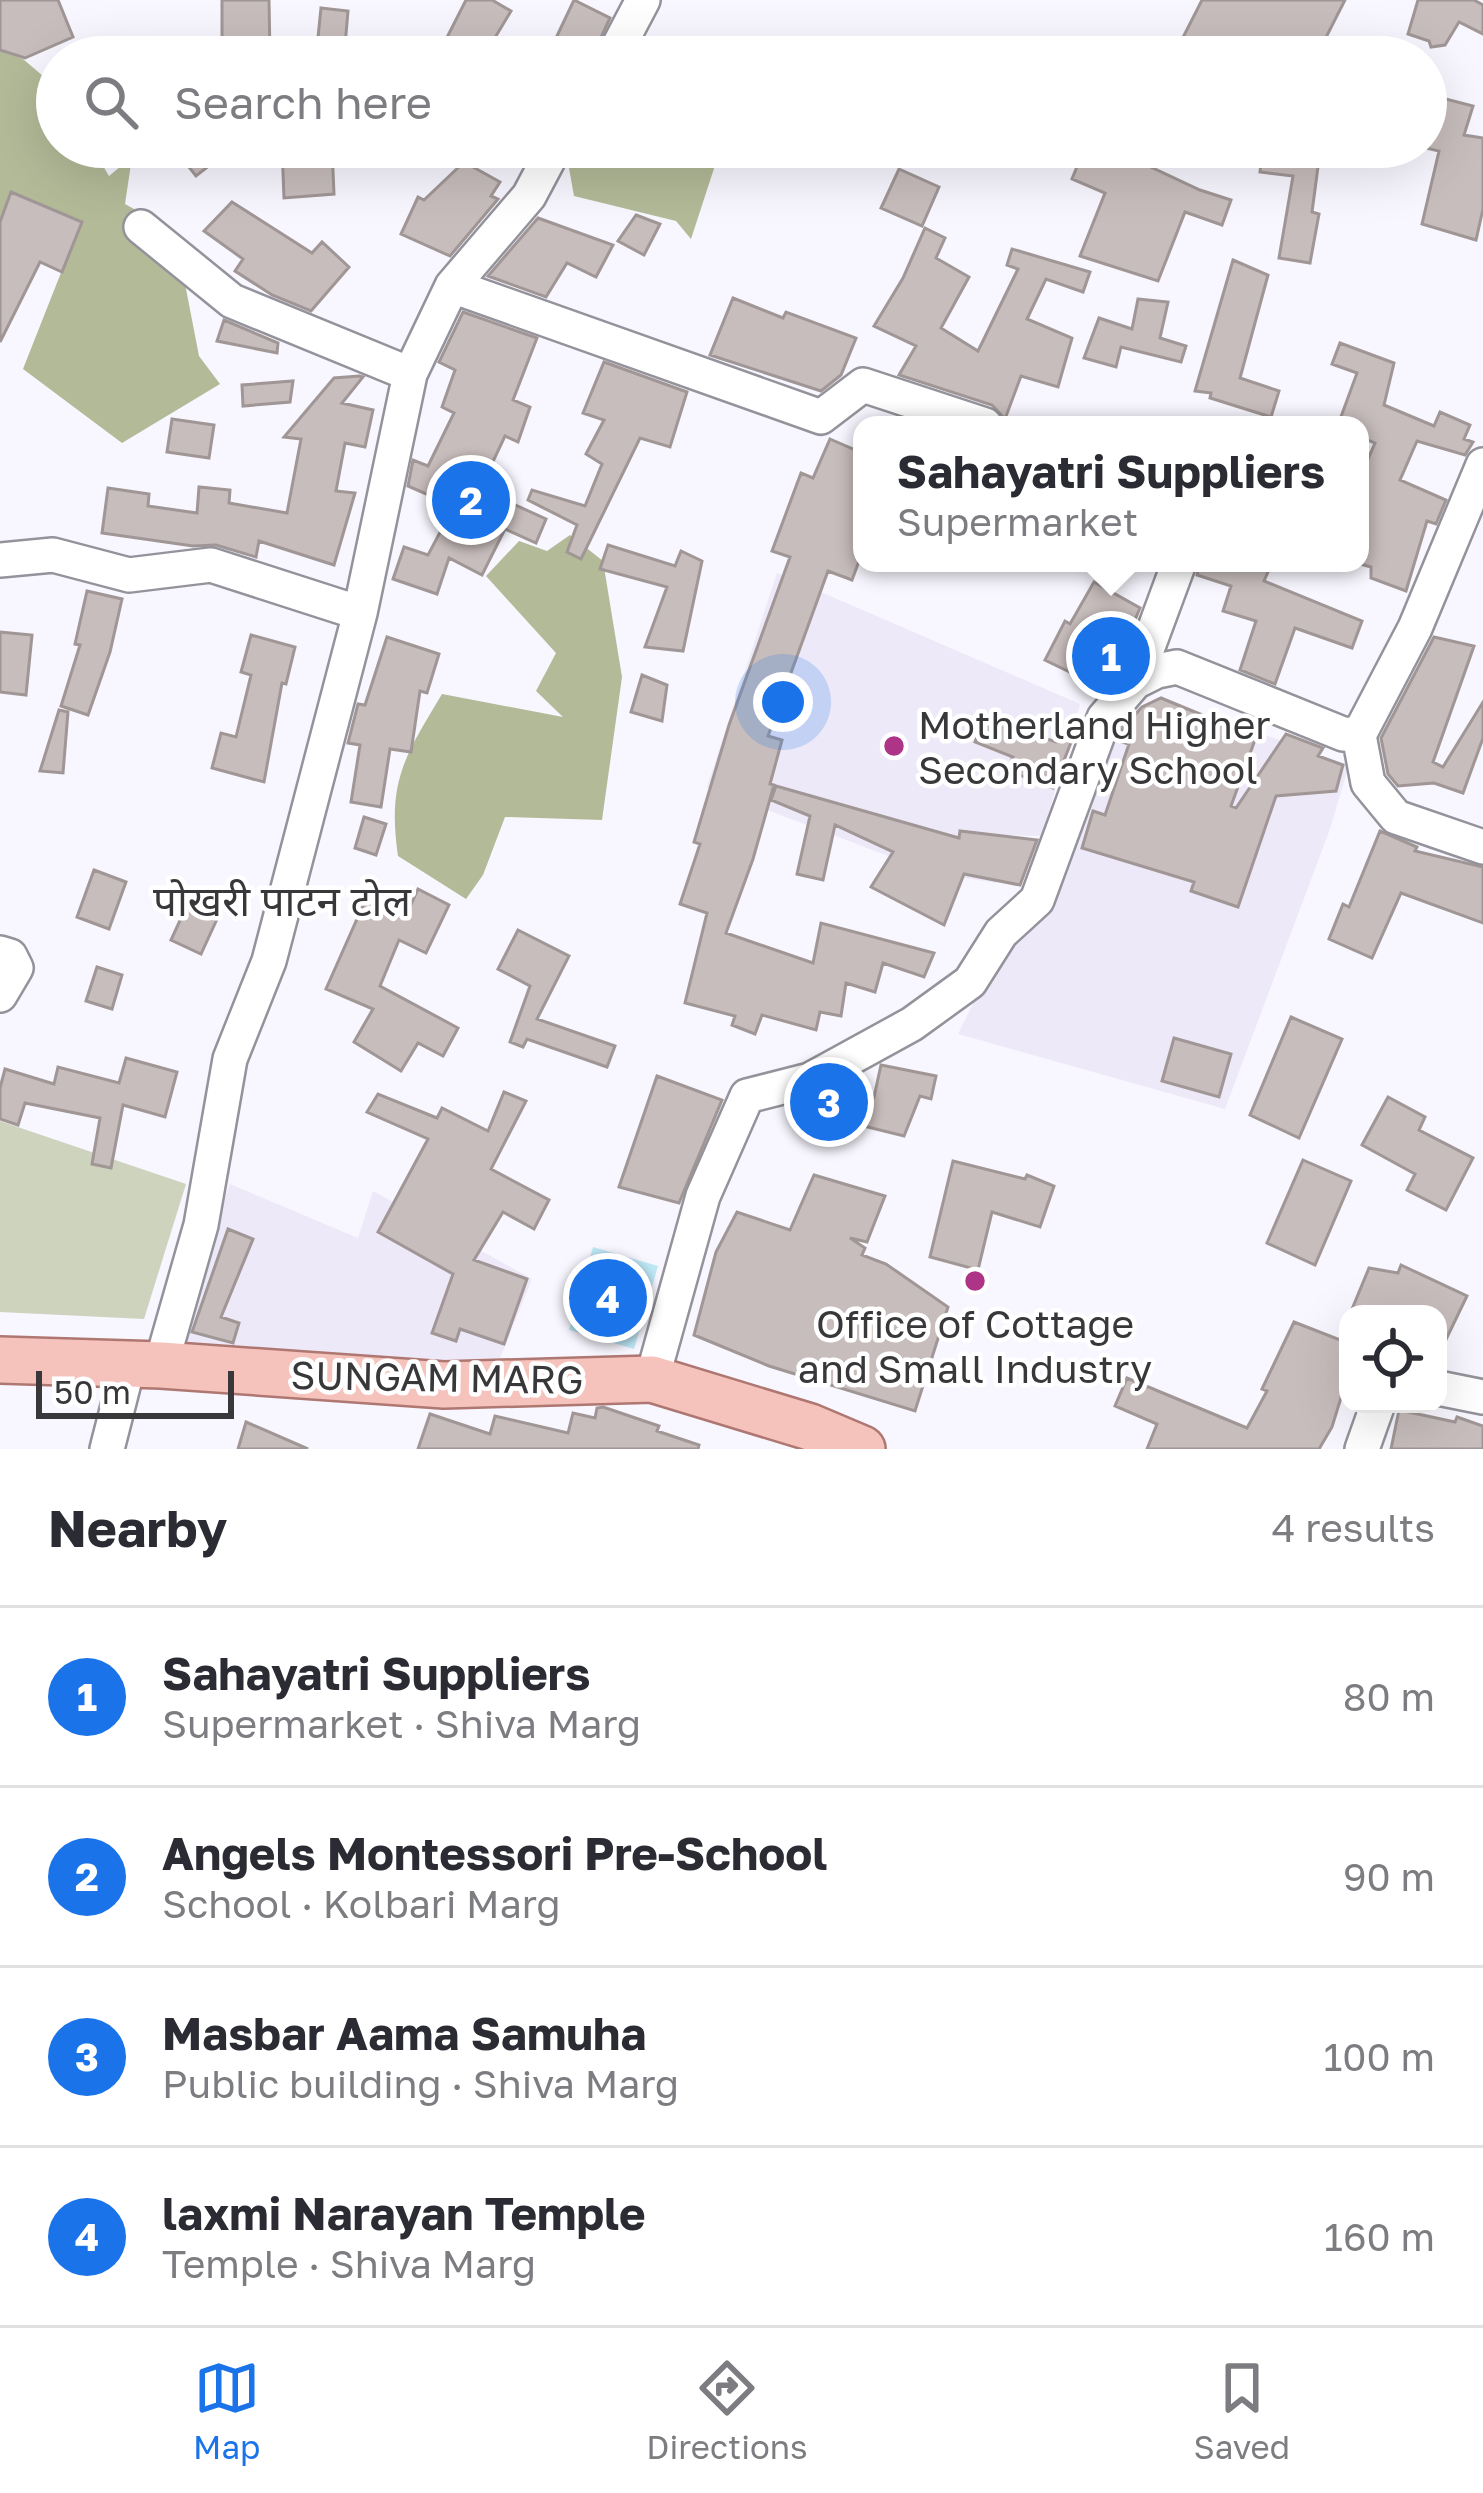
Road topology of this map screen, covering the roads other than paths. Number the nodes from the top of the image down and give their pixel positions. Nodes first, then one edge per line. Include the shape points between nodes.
1 (643, 0) edge
2 (624, 36) edge
3 (544, 168) edge
4 (141, 227) dead end
5 (452, 286) junction
6 (410, 374) junction
7 (958, 416) edge
8 (1483, 465) edge
9 (0, 560) edge
10 (1175, 572) edge
11 (360, 613) junction
12 (1136, 682) junction
13 (1359, 735) junction
14 (1483, 847) edge
15 (0, 953) edge
16 (0, 994) edge
17 (0, 1360) edge
18 (145, 1366) junction
19 (652, 1379) junction
20 (1447, 1390) edge
21 (1483, 1397) edge
22 (1375, 1413) edge
23 (802, 1438) edge
24 (107, 1449) edge
25 (862, 1449) edge
26 (1362, 1449) edge

1 - 2 street
3 - 5 street via 494,242
4 - 6 street via 232,301
5 - 6 street
5 - 7 street via 820,417 863,385
6 - 11 street
8 - 13 street
9 - 11 street via 53,555 129,574 211,565
10 - 12 street
11 - 18 street via 269,961 230,1059 201,1225
12 - 13 street via 1177,667
12 - 19 street via 1104,718 1037,900 1001,933 970,982 810,1080 747,1096 704,1196
13 - 14 street via 1368,783 1396,818
15 - 16 street via 16,968
17 - 18 main road, SUNGAM MARG
18 - 19 main road, SUNGAM MARG via 444,1384
18 - 24 street
19 - 23 main road, SUNGAM MARG
20 - 21 street
22 - 26 street
23 - 25 main road, SUNGAM MARG

